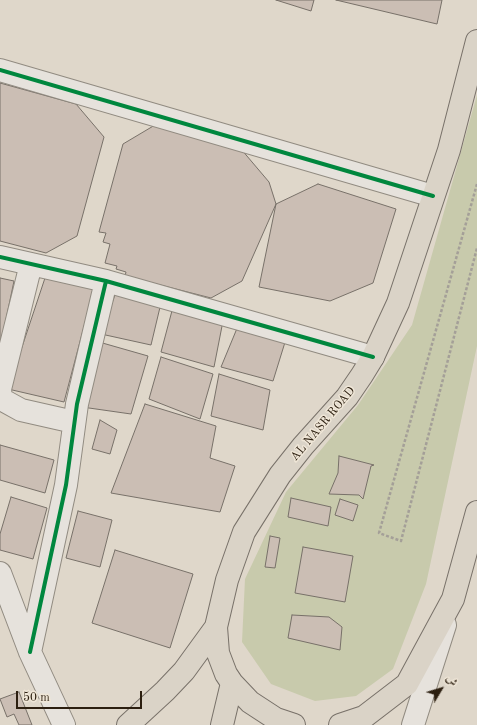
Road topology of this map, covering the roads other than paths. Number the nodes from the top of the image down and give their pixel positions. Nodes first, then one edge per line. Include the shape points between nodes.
1 (477, 41) edge
2 (0, 70) edge
3 (433, 196) junction
4 (0, 257) edge
5 (31, 264) junction
6 (106, 281) junction
7 (373, 357) junction
8 (74, 422) junction
9 (477, 512) edge
10 (0, 573) edge
11 (453, 599) junction
12 (216, 627) junction
13 (30, 652) junction
14 (232, 683) junction
15 (64, 725) edge
16 (128, 725) edge
17 (222, 725) edge
18 (294, 725) edge
19 (340, 725) edge
20 (414, 725) edge

1 - 3 main road, AL NASR ROAD via 449,150
2 - 3 street
3 - 7 main road, AL NASR ROAD via 398,303
4 - 5 street
5 - 6 street
5 - 8 street via 0,389 1,399 21,410
6 - 7 street
6 - 8 street
7 - 12 main road, AL NASR ROAD via 347,397 280,475 244,532 226,580
8 - 13 street via 66,485
9 - 11 main road
10 - 13 street
11 - 19 main road via 407,684 364,717
11 - 20 street
12 - 14 main road, AL NASR ROAD via 218,653
12 - 16 main road via 184,671
13 - 15 street
14 - 17 main road
14 - 18 main road, AL NASR ROAD via 250,702 276,719

